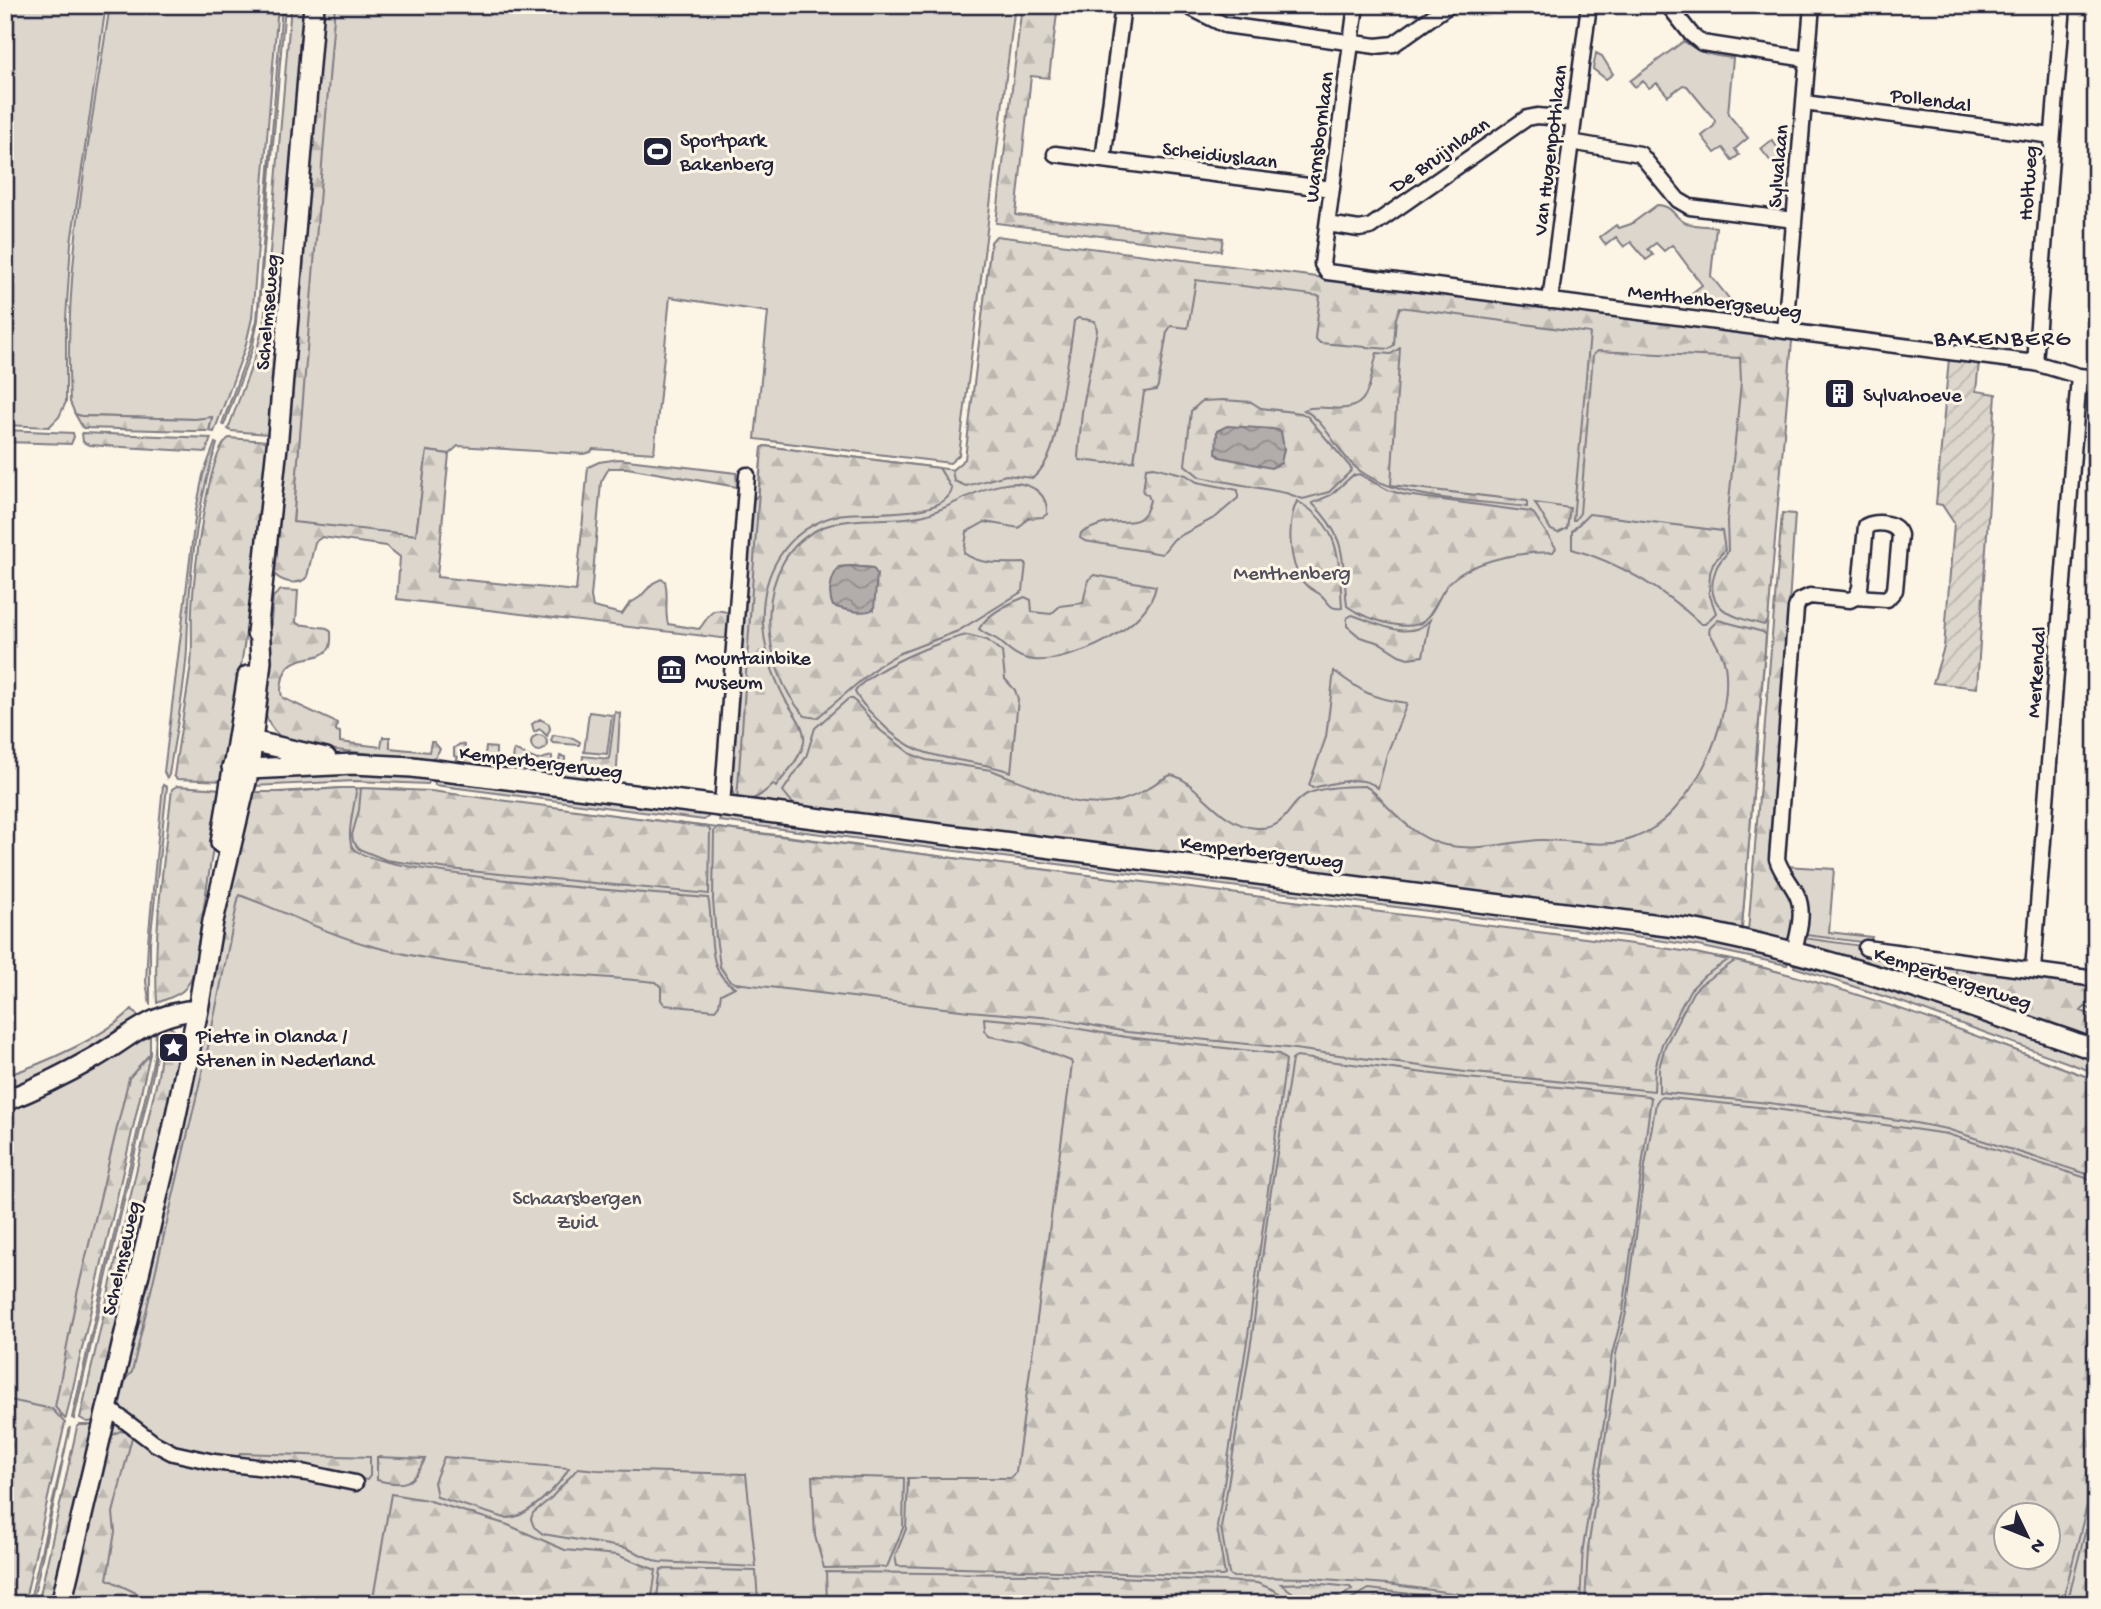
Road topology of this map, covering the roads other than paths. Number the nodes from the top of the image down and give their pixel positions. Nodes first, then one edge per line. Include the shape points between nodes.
1 (314, 5) edge
2 (1123, 5) edge
3 (1180, 5) edge
4 (1356, 5) edge
5 (1449, 5) edge
6 (1589, 5) edge
7 (1668, 5) edge
8 (1812, 5) edge
9 (2063, 5) edge
10 (1351, 43) junction
11 (1807, 59) junction
12 (1804, 103) junction
13 (1574, 120) junction
14 (2052, 136) junction
15 (1571, 142) junction
16 (1055, 154) dead end
17 (1103, 160) junction
18 (1332, 190) junction
19 (1794, 220) junction
20 (1328, 224) junction
21 (1327, 272) joint
22 (1550, 301) junction
23 (1785, 331) junction
24 (2035, 363) junction
25 (2079, 376) junction
26 (2096, 378) edge
27 (747, 475) dead end
28 (1856, 597) junction
29 (245, 739) junction
30 (355, 764) junction
31 (240, 768) junction
32 (722, 806) junction
33 (1866, 948) dead end
34 (1794, 952) junction
35 (2033, 971) junction
36 (2096, 979) edge
37 (198, 1010) junction
38 (2096, 1050) edge
39 (5, 1101) edge
40 (108, 1408) junction
41 (355, 1483) dead end
42 (61, 1604) edge

1 - 29 main road, Schelmseweg via 259,622 261,661
2 - 17 street
3 - 10 street via 1225,25
4 - 10 street, Warnsbornlaan
5 - 10 street via 1394,44
6 - 13 street, Van Hugenpothlaan
7 - 11 street via 1702,43
8 - 11 street, Sylvalaan
9 - 14 street, Holtweg
10 - 18 street, Warnsbornlaan
11 - 12 street, Sylvalaan
12 - 14 street, Pollendal
12 - 19 street, Sylvalaan
13 - 15 street, Van Hugenpothlaan
13 - 20 street, De Bruijnlaan via 1527,118 1370,227
14 - 24 street, Holtweg
15 - 19 street via 1640,154 1678,200 1690,207
15 - 22 street, Van Hugenpothlaan
16 - 17 street, Scheidiuslaan
17 - 18 street, Scheidiuslaan
18 - 20 street, Warnsbornlaan
19 - 23 street, Sylvalaan
20 - 21 street, Warnsbornlaan via 1322,264
21 - 22 street, Menthenbergseweg
22 - 23 street, Menthenbergseweg
23 - 24 street, Menthenbergseweg
24 - 25 street, Menthenbergseweg
25 - 26 street, Menthenbergseweg
25 - 35 street, Merkendal
27 - 32 street
28 - 28 street via 1887,599 1893,594 1900,535 1893,525 1866,526
28 - 34 street via 1810,596 1796,608 1777,859 1800,905
29 - 30 main road, Kemperbergerweg
29 - 31 main road, Schelmseweg
30 - 31 main road, Kemperbergerweg
30 - 32 main road, Kemperbergerweg via 412,767
31 - 37 main road, Schelmseweg via 219,857
32 - 34 main road, Kemperbergerweg via 1560,911 1691,929
33 - 35 street, Kemperbergerweg
34 - 38 main road, Kemperbergerweg via 1867,972
35 - 36 street, Kemperbergerweg
37 - 39 main road via 152,1020 92,1059
37 - 40 main road, Schelmseweg
40 - 41 street via 173,1453
40 - 42 main road, Schelmseweg

